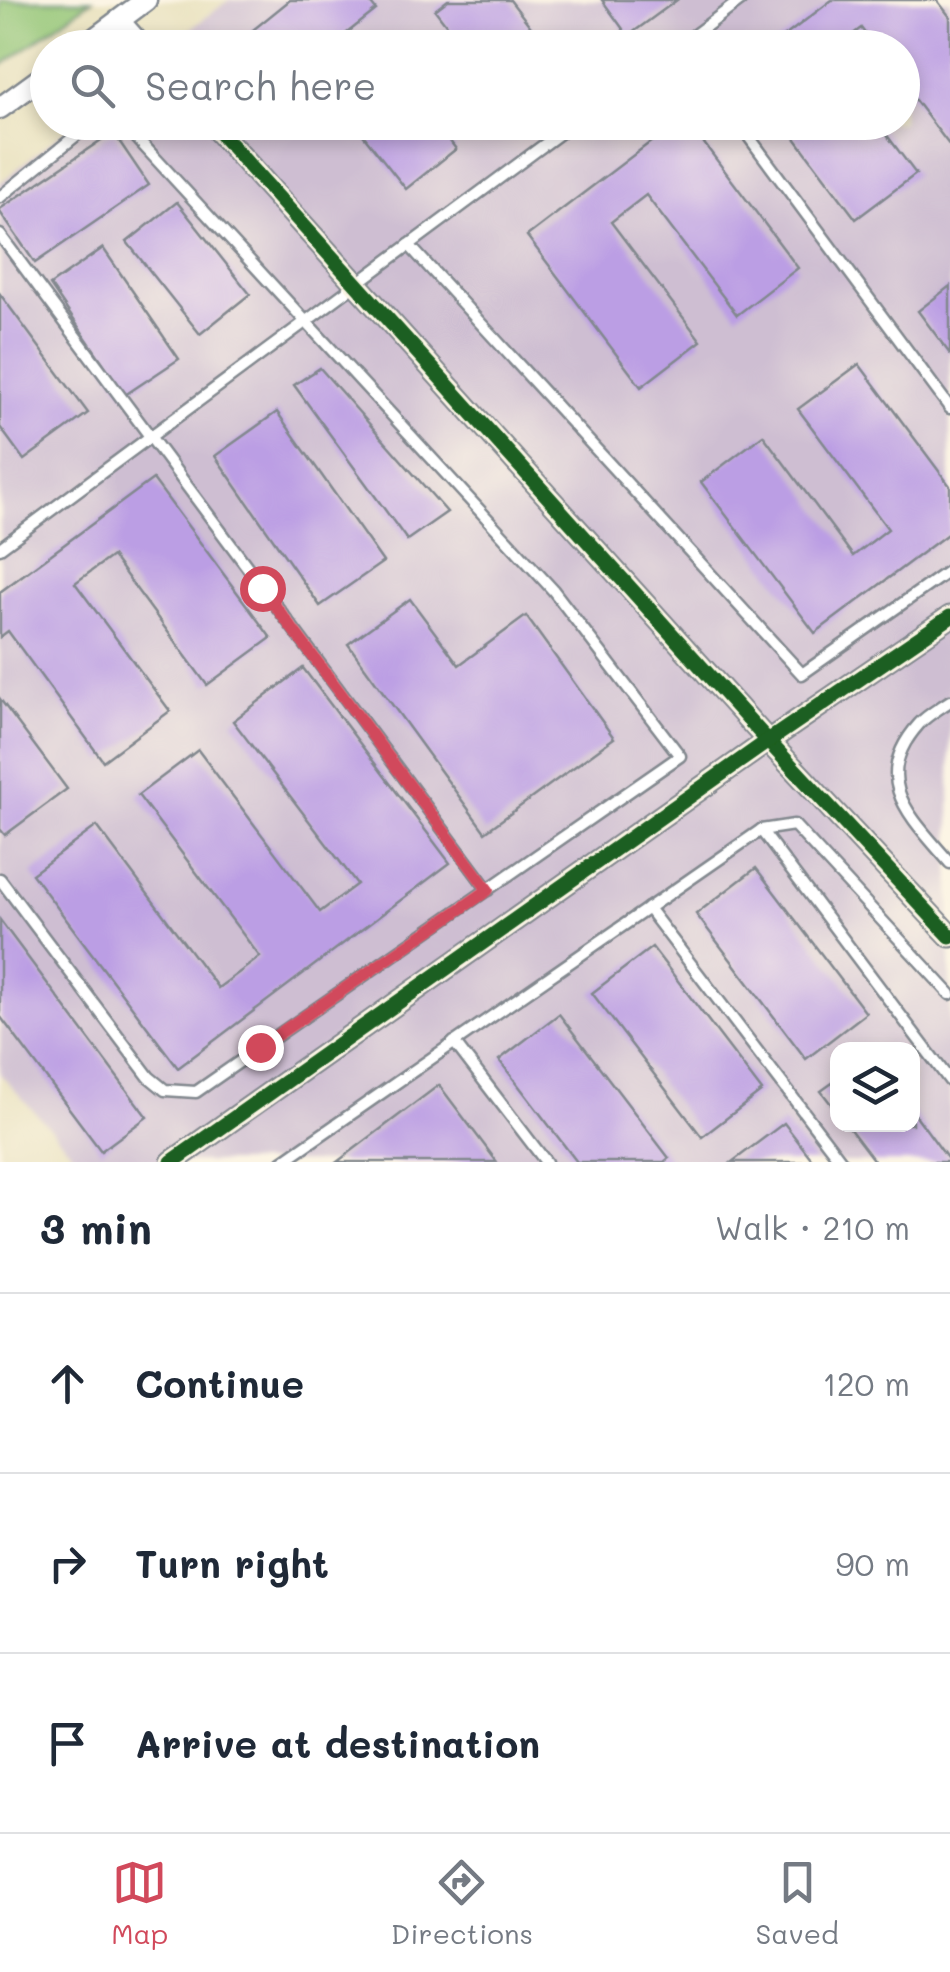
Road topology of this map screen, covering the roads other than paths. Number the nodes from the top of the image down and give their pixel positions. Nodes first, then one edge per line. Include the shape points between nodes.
1 (146, 0) edge
2 (741, 0) edge
3 (118, 21) junction
4 (106, 30) edge
5 (126, 30) edge
6 (701, 30) edge
7 (30, 86) edge
8 (0, 108) edge
9 (70, 140) edge
10 (139, 140) edge
11 (226, 140) edge
12 (551, 140) edge
13 (751, 140) edge
14 (0, 197) edge
15 (0, 235) edge
16 (408, 245) junction
17 (356, 284) junction
18 (306, 320) junction
19 (950, 408) edge
20 (149, 437) junction
21 (0, 548) edge
22 (950, 570) edge
23 (950, 617) edge
24 (950, 701) edge
25 (768, 742) junction
26 (761, 830) junction
27 (950, 863) edge
28 (0, 879) edge
29 (488, 890) junction
30 (648, 908) junction
31 (950, 936) edge
32 (950, 994) edge
33 (454, 1042) junction
34 (950, 1081) edge
35 (172, 1162) edge
36 (282, 1162) edge
37 (546, 1162) edge
38 (842, 1162) edge

1 - 3 street
2 - 6 lane
3 - 4 street
3 - 5 street
7 - 8 street
9 - 14 lane
10 - 18 lane
11 - 17 street
12 - 16 lane
13 - 19 lane
15 - 20 lane
16 - 17 lane
16 - 22 lane via 802,674
17 - 18 lane
17 - 25 street
18 - 20 lane
18 - 29 lane via 553,590 680,756
20 - 21 lane
20 - 29 lane
23 - 25 street
24 - 27 lane via 919,723 896,760 897,793
25 - 31 street
25 - 35 street
26 - 30 lane
26 - 32 lane via 794,825
26 - 34 lane
28 - 29 lane via 149,1077 165,1090 196,1092
30 - 33 lane
30 - 38 lane
33 - 36 lane
33 - 37 lane

